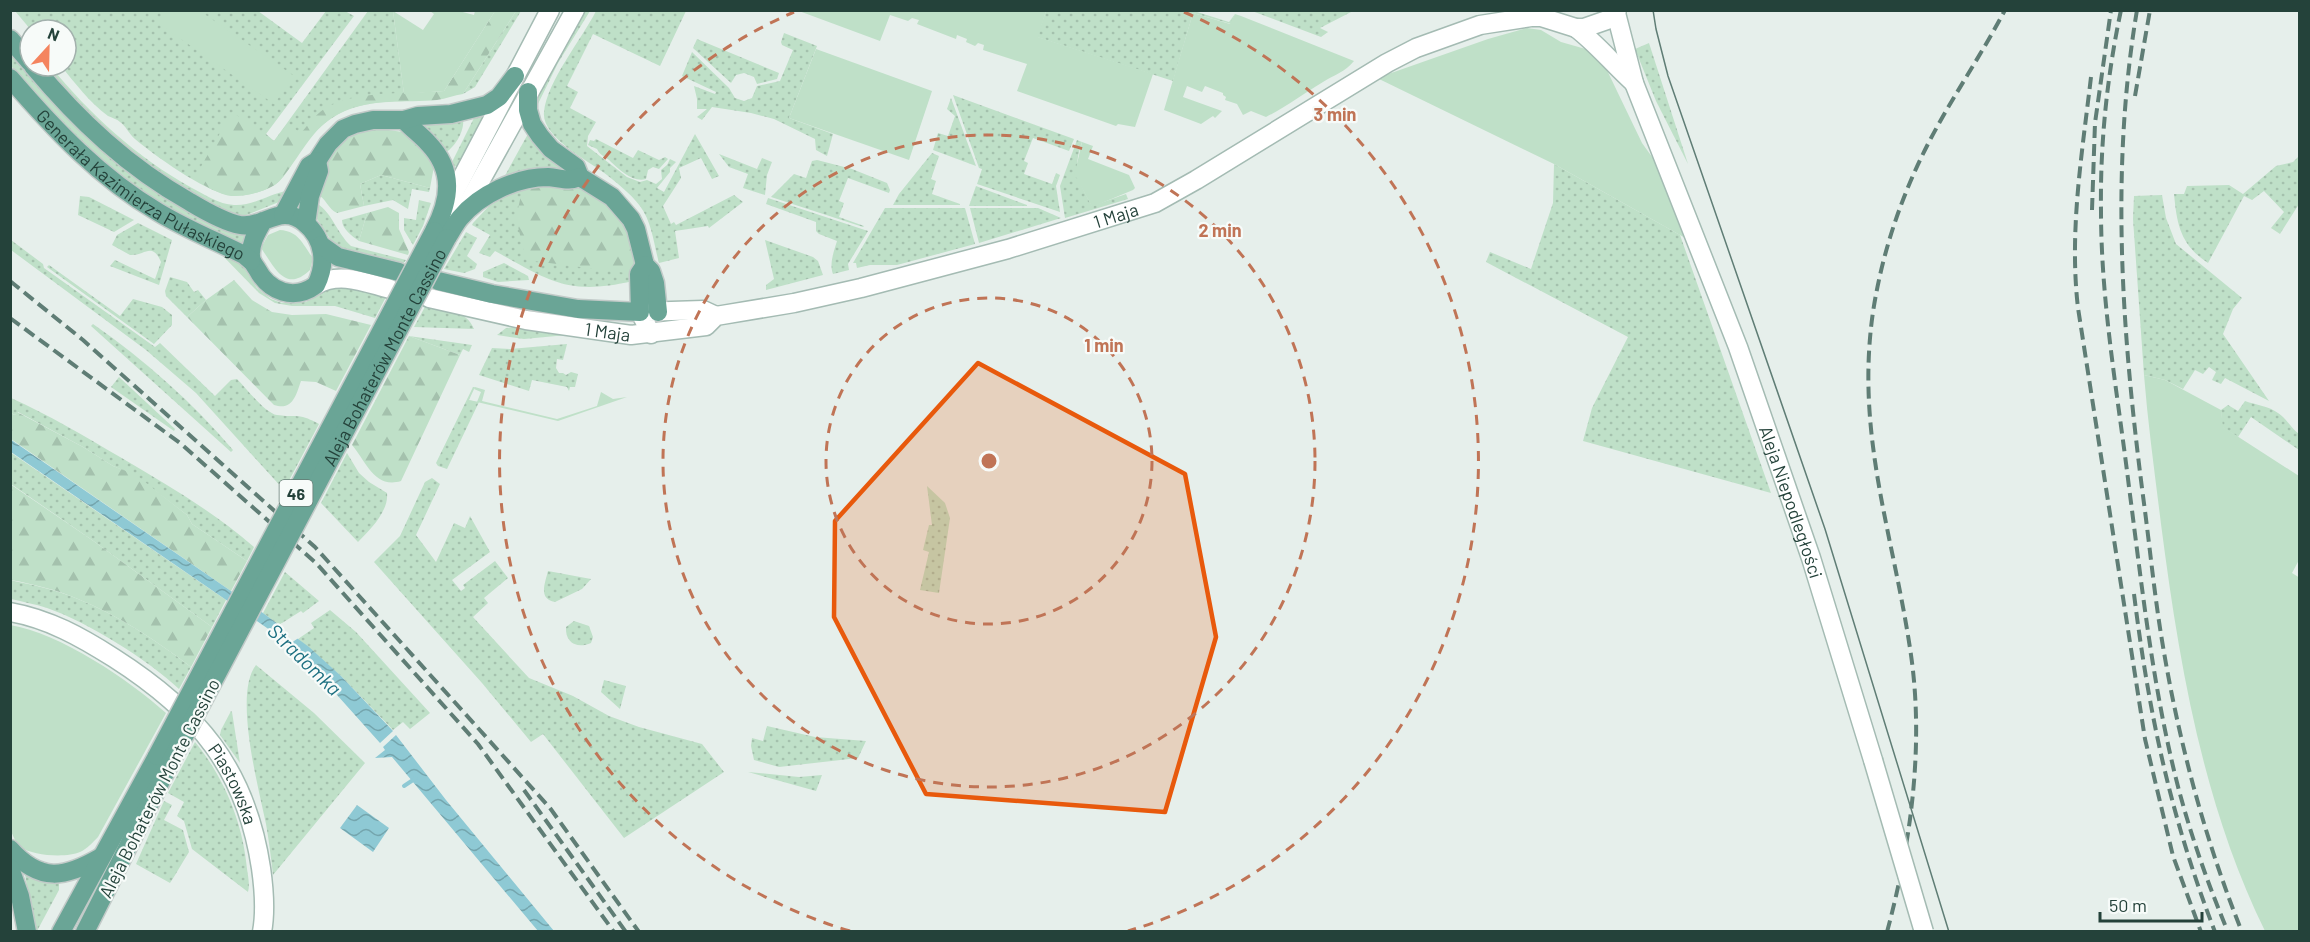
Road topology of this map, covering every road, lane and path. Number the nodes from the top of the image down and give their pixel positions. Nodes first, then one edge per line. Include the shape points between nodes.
1 (550, 10) edge
2 (575, 10) edge
3 (1500, 10) edge
4 (1616, 12) edge
5 (1561, 21) edge
6 (1480, 25) junction
7 (515, 76) junction
8 (10, 78) edge
9 (43, 78) edge
10 (1634, 83) junction
11 (528, 92) junction
12 (404, 120) junction
13 (317, 161) junction
14 (580, 177) junction
15 (283, 215) junction
16 (452, 215) junction
17 (263, 221) junction
18 (306, 224) junction
19 (321, 245) junction
20 (251, 261) junction
21 (645, 265) junction
22 (399, 272) dead end
23 (438, 281) dead end
24 (316, 285) junction
25 (390, 289) dead end
26 (429, 298) dead end
27 (640, 312) junction
28 (658, 312) junction
29 (716, 316) junction
30 (651, 334) junction
31 (10, 612) edge
32 (164, 759) junction
33 (10, 849) edge
34 (103, 856) junction
35 (10, 868) edge
36 (262, 928) edge
37 (27, 932) edge
38 (61, 932) edge
39 (85, 932) edge
40 (1924, 932) edge

1 - 7 street, Aleja Bohaterów Monte Cassino
2 - 11 street, Aleja Bohaterów Monte Cassino
3 - 6 street, 1 Maja
4 - 5 street via 1584,28
4 - 10 street, Aleja Niepodległości
5 - 6 street, 1 Maja via 1531,17
5 - 10 street, Aleja Niepodległości via 1593,42
6 - 29 street, 1 Maja via 1387,63 1196,180 1144,207 861,288
7 - 12 main road via 499,97 487,105
7 - 16 street, Aleja Bohaterów Monte Cassino
8 - 20 main road, Generała Kazimierza Pułaskiego via 69,143 129,193
9 - 17 main road, Generała Kazimierza Pułaskiego via 99,138 153,180 199,208 240,225
10 - 40 street, Aleja Niepodległości, bridge via 1738,347 1811,558
11 - 14 main road via 532,124 551,148 576,167
11 - 16 street, Aleja Bohaterów Monte Cassino
12 - 13 main road via 355,124 335,135
12 - 16 main road via 439,158 447,178
13 - 15 main road via 309,166
13 - 18 main road via 319,171
14 - 16 main road via 569,181 548,177 519,182 489,193
14 - 21 main road via 612,197 626,212 636,229
15 - 17 main road
15 - 18 main road
16 - 32 main road, Aleja Bohaterów Monte Cassino / 46, bridge
17 - 20 main road via 252,244
18 - 19 main road
19 - 22 main road via 338,256
19 - 24 main road via 323,264
20 - 24 main road via 265,282 278,291 292,294
21 - 27 main road via 639,274
21 - 28 main road via 655,283
23 - 27 main road, 1 Maja via 578,309
24 - 25 street via 326,279 341,278
26 - 30 street, 1 Maja via 579,328
27 - 28 street, 1 Maja
27 - 30 street
28 - 29 street, 1 Maja via 703,310
28 - 30 street
29 - 30 street, 1 Maja via 706,326
31 - 36 street, Piastowska via 58,626 116,660 179,706 218,751 237,785 253,829 262,878
32 - 34 main road, Aleja Bohaterów Monte Cassino / 46
32 - 39 main road, Aleja Bohaterów Monte Cassino / 46
33 - 34 main road via 28,867 47,874 70,873
34 - 38 main road, Aleja Bohaterów Monte Cassino / 46
35 - 37 main road

